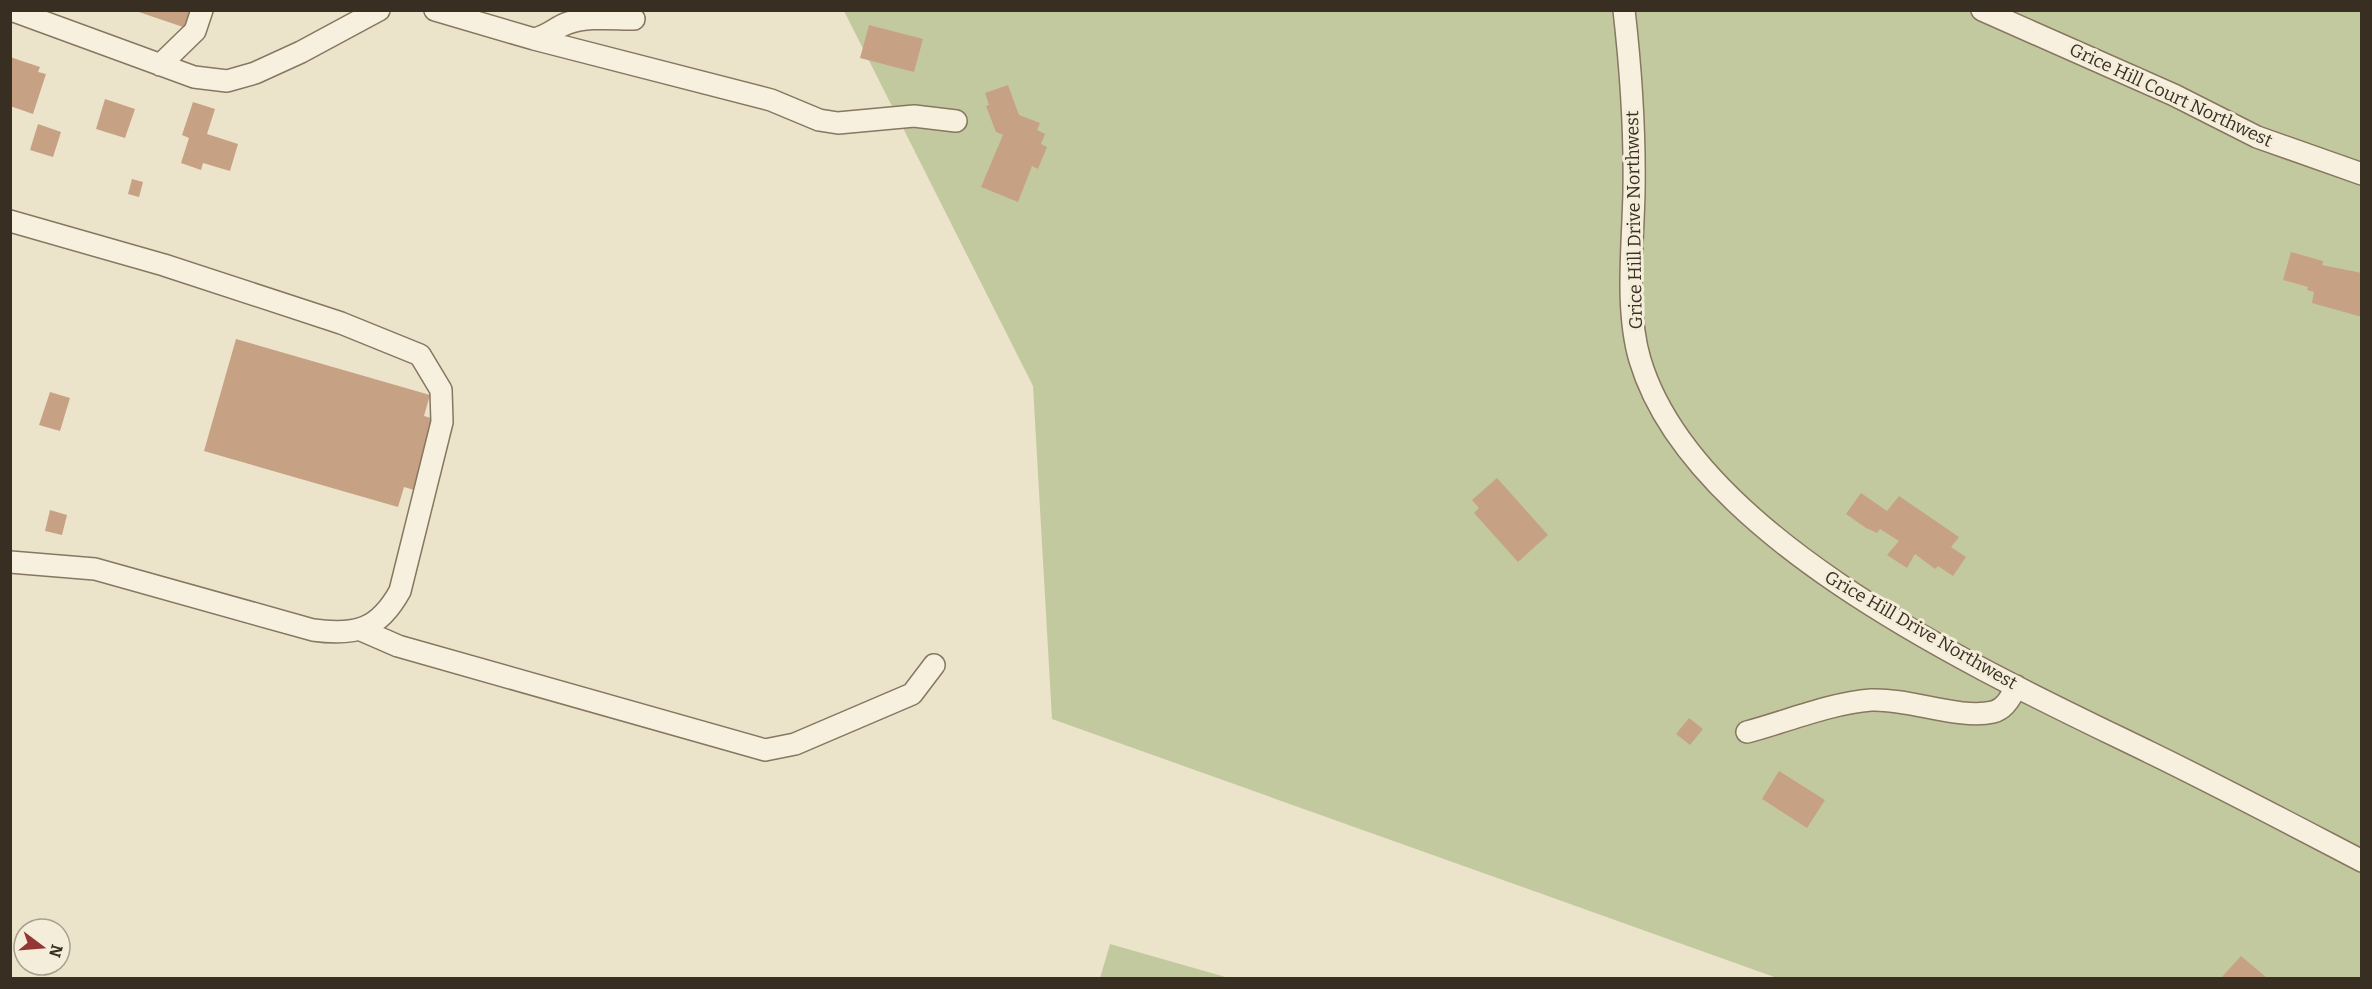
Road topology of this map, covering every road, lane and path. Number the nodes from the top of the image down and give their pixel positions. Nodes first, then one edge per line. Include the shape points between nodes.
1 (11, 10) edge
2 (202, 10) edge
3 (380, 10) edge
4 (435, 10) edge
5 (1624, 10) edge
6 (1982, 10) edge
7 (50, 16) edge
8 (634, 19) dead end
9 (534, 39) junction
10 (160, 65) junction
11 (956, 121) dead end
12 (2361, 174) edge
13 (10, 221) edge
14 (10, 562) edge
15 (360, 629) junction
16 (934, 665) dead end
17 (2016, 686) junction
18 (1747, 732) dead end
19 (2361, 861) edge

1 - 7 street
2 - 10 street via 195,31
3 - 10 street via 301,52 227,81 194,77
4 - 9 street
5 - 17 street, Grice Hill Drive Northwest via 1635,157 1633,307 1640,360 1662,410 1691,455 1780,540 1882,611
6 - 12 street, Grice Hill Court Northwest via 2174,94 2257,137
7 - 10 street
8 - 9 street via 569,23 548,36
9 - 11 street via 771,100 819,120 838,123 914,116
13 - 15 street via 164,264 341,323 420,355 441,390 442,422 400,591 388,613
14 - 15 street via 95,569 314,630 333,633
15 - 16 street via 398,646 765,750 795,744 912,694
17 - 18 street via 2010,699 1996,711 1977,714 1902,701 1869,700
17 - 19 street, Grice Hill Drive Northwest

